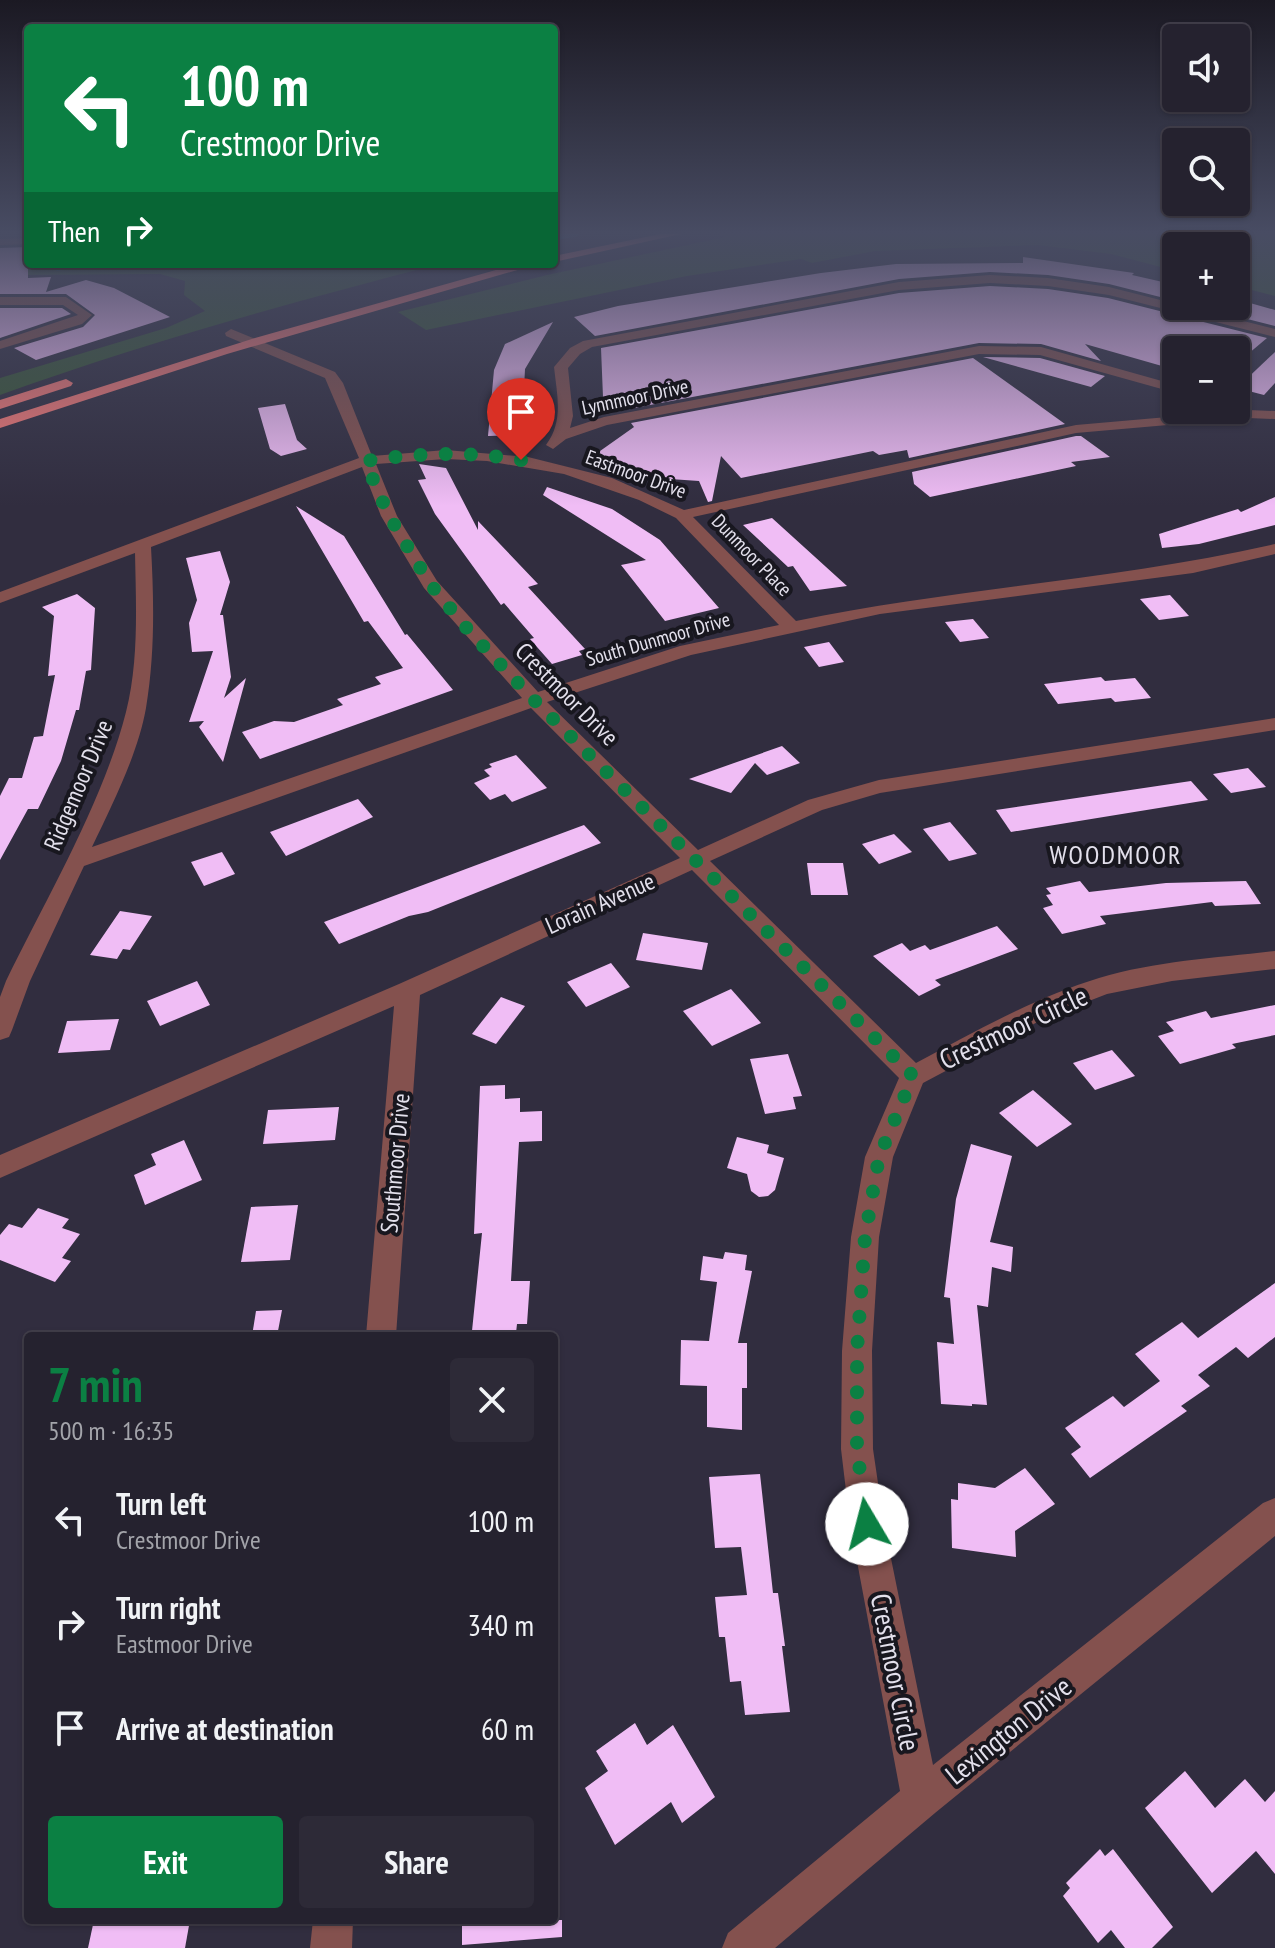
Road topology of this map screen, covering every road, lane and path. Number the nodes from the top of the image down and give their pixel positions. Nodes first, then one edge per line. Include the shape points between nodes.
1 (65, 325) edge
2 (290, 325) edge
3 (690, 325) edge
4 (1244, 325) edge
5 (1275, 333) edge
6 (254, 334) junction
7 (226, 335) dead end
8 (0, 345) edge
9 (75, 380) dead end
10 (1162, 385) edge
11 (0, 405) edge
12 (1250, 412) edge
13 (1275, 415) edge
14 (1162, 420) edge
15 (0, 424) edge
16 (561, 436) junction
17 (365, 461) junction
18 (539, 463) junction
19 (682, 515) junction
20 (143, 546) junction
21 (1275, 549) edge
22 (0, 598) edge
23 (790, 626) junction
24 (534, 700) junction
25 (1275, 724) edge
26 (696, 860) junction
27 (75, 861) junction
28 (1275, 960) edge
29 (408, 990) junction
30 (0, 1030) edge
31 (913, 1076) junction
32 (0, 1167) edge
33 (381, 1332) edge
34 (1275, 1515) edge
35 (921, 1799) junction
36 (333, 1924) edge
37 (331, 1948) edge
38 (743, 1948) edge

1 - 8 street
2 - 6 highway
3 - 16 street via 575,351 561,367 566,416
4 - 5 street
6 - 7 street, Crestmoor Drive
6 - 15 highway
6 - 17 street, Crestmoor Drive via 330,375
9 - 11 highway
10 - 16 street, Lynnmoor Drive via 1041,351 979,350 604,421
12 - 13 street, Eastmoor Drive
14 - 19 street, Eastmoor Drive via 1076,429
16 - 18 street, Lynnmoor Drive
17 - 18 street, Eastmoor Drive via 457,453
17 - 20 street, Eastmoor Drive
17 - 24 street, Crestmoor Drive via 389,516 430,584
18 - 19 street, Eastmoor Drive via 639,494
19 - 23 street, Dunmoor Place
20 - 22 street, Eastmoor Drive
20 - 27 street, Ridgemoor Drive via 146,627 136,711 109,789
21 - 23 street, South Dunmoor Drive via 1193,568 880,609
23 - 24 street, South Dunmoor Drive via 686,650
24 - 26 street, Crestmoor Drive
24 - 27 street, South Dunmoor Drive
25 - 26 street, Lorain Avenue via 879,787 815,805
26 - 29 street, Lorain Avenue
26 - 31 street, Crestmoor Drive
27 - 30 street, Ridgemoor Drive
28 - 31 street, Crestmoor Circle via 1104,986 1036,1011
29 - 32 street, Lorain Avenue
29 - 33 street, Southmoor Drive
31 - 35 street, Crestmoor Circle via 879,1157 865,1237 857,1449
34 - 35 street, Lexington Drive
35 - 38 street, Lexington Drive
36 - 37 street

